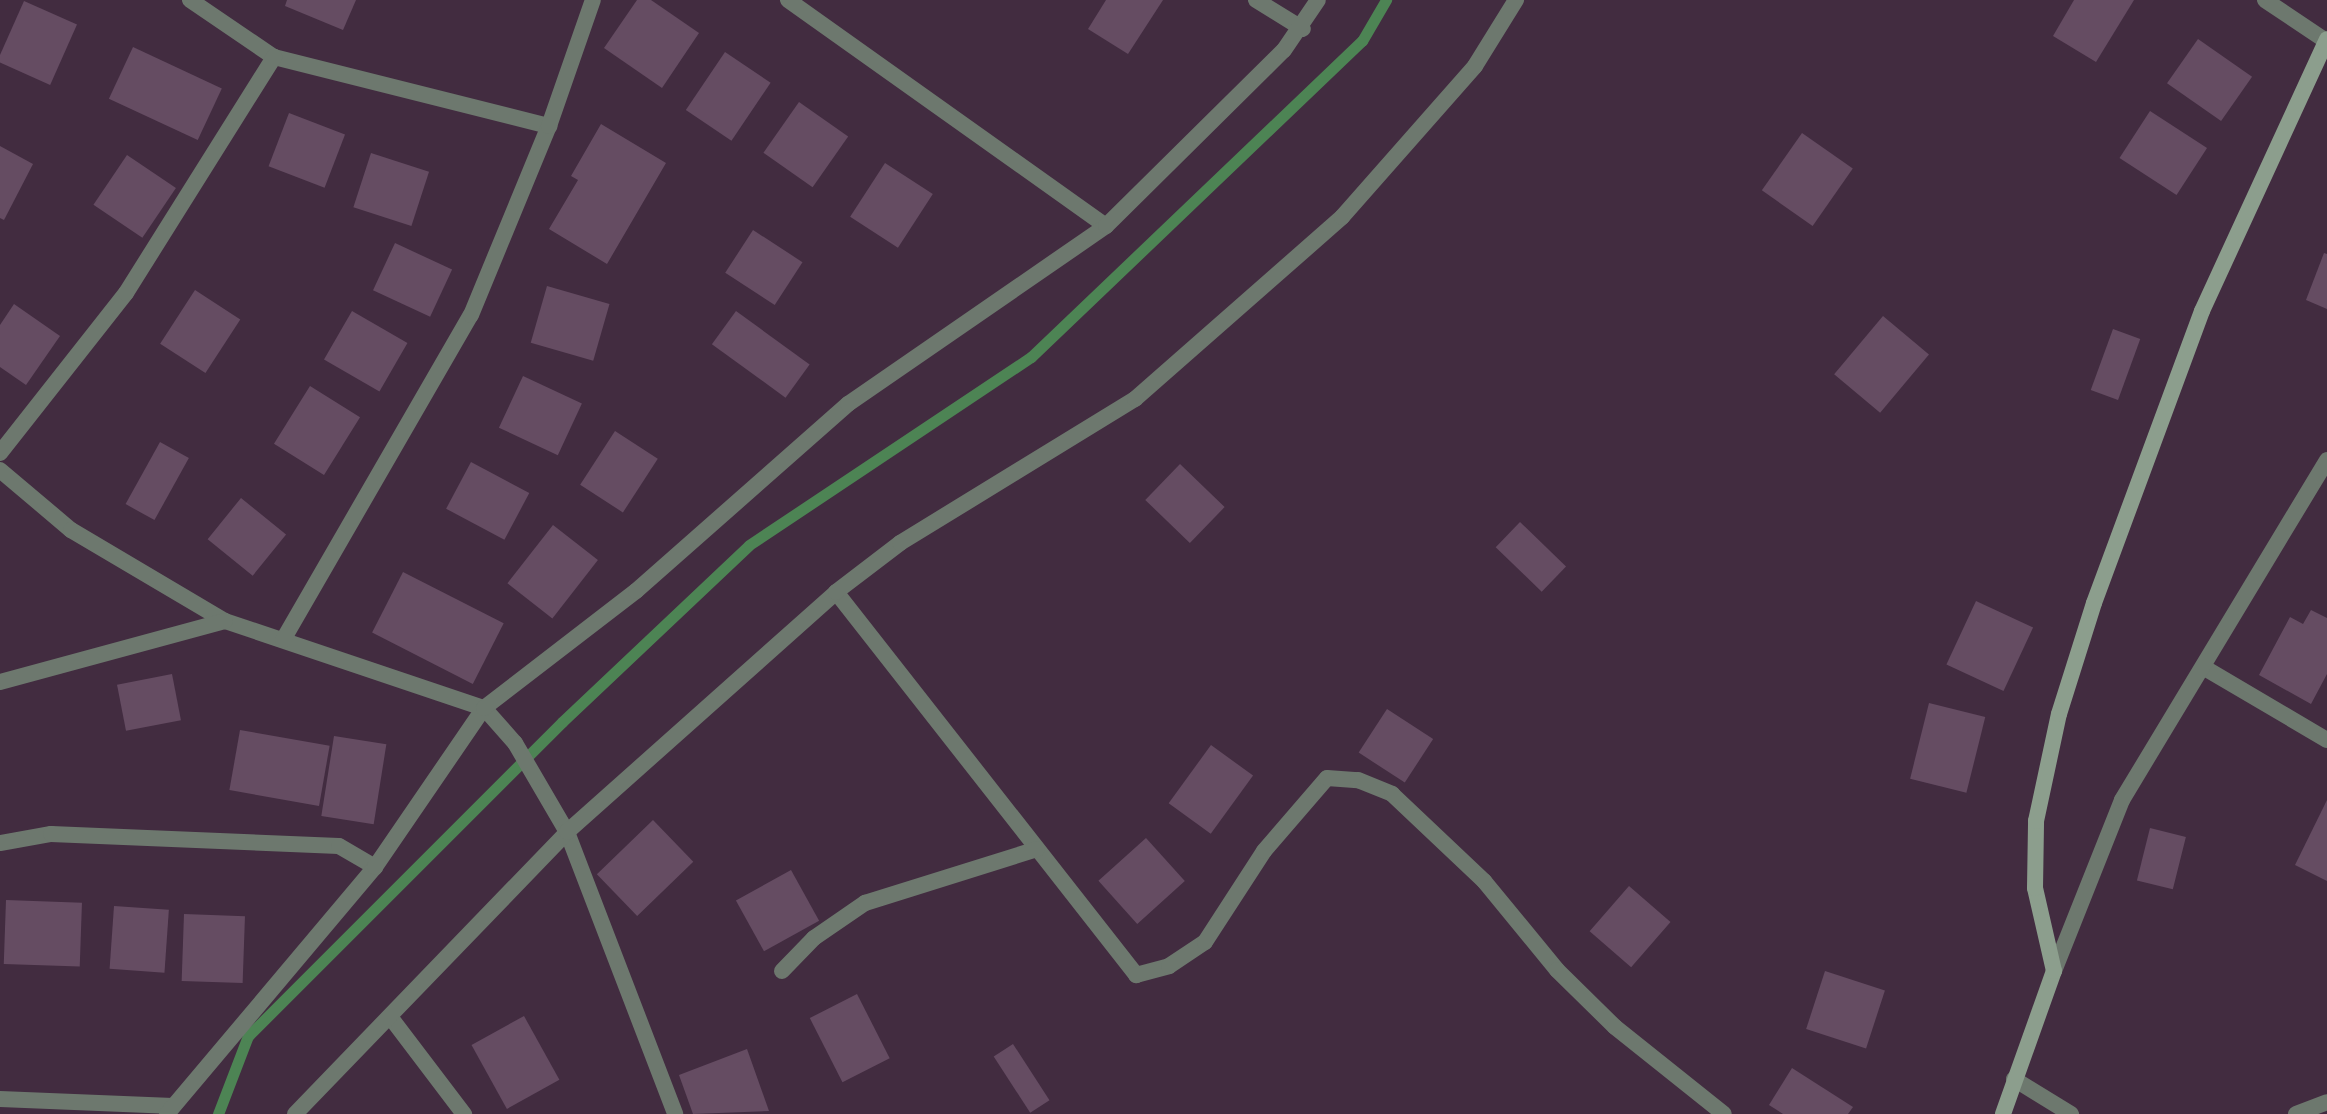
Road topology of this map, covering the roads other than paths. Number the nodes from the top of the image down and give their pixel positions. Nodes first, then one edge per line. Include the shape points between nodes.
1 (190, 0) edge
2 (593, 0) edge
3 (788, 0) edge
4 (1256, 0) edge
5 (1318, 0) edge
6 (1516, 0) edge
7 (2265, 0) edge
8 (1303, 29) junction
9 (2326, 40) edge
10 (274, 57) junction
11 (549, 126) junction
12 (1106, 226) junction
13 (0, 453) edge
14 (2327, 460) edge
15 (0, 470) edge
16 (836, 592) junction
17 (225, 621) junction
18 (283, 640) junction
19 (2203, 667) junction
20 (0, 682) edge
21 (484, 708) junction
22 (2327, 740) edge
23 (567, 832) junction
24 (0, 843) edge
25 (1037, 849) junction
26 (375, 867) junction
27 (782, 971) dead end
28 (2054, 971) junction
29 (391, 1018) junction
30 (2014, 1079) junction
31 (0, 1099) edge
32 (2327, 1102) edge
33 (170, 1110) edge
34 (295, 1114) edge
35 (464, 1114) edge
36 (675, 1114) edge
37 (1724, 1114) edge
38 (2003, 1114) edge
39 (2071, 1114) edge
40 (2296, 1114) edge

1 - 10 street
2 - 11 street
3 - 12 street
4 - 8 street
5 - 8 street
6 - 16 street via 1475,66 1342,217 1135,399 900,543
7 - 9 street
8 - 12 street
9 - 28 street via 2202,311 2094,603 2059,714 2036,821 2035,888
10 - 11 street
10 - 13 street via 126,293
11 - 18 street via 471,315
12 - 21 street via 848,404 636,591
14 - 19 street
15 - 17 street via 71,530
16 - 23 street
16 - 25 street
17 - 18 street
17 - 20 street
18 - 21 street
19 - 22 street
19 - 28 street via 2122,800
21 - 23 street via 515,743
21 - 26 street
23 - 29 street
23 - 36 street
24 - 26 street via 51,834 339,846
25 - 27 street via 865,903 814,938
25 - 37 street via 1136,975 1169,966 1205,942 1264,851 1327,778 1358,780 1392,794 1484,881 1557,970 1615,1027
26 - 33 street
28 - 30 street
29 - 34 street
29 - 35 street
30 - 38 street
30 - 39 street
31 - 33 street
32 - 40 street

